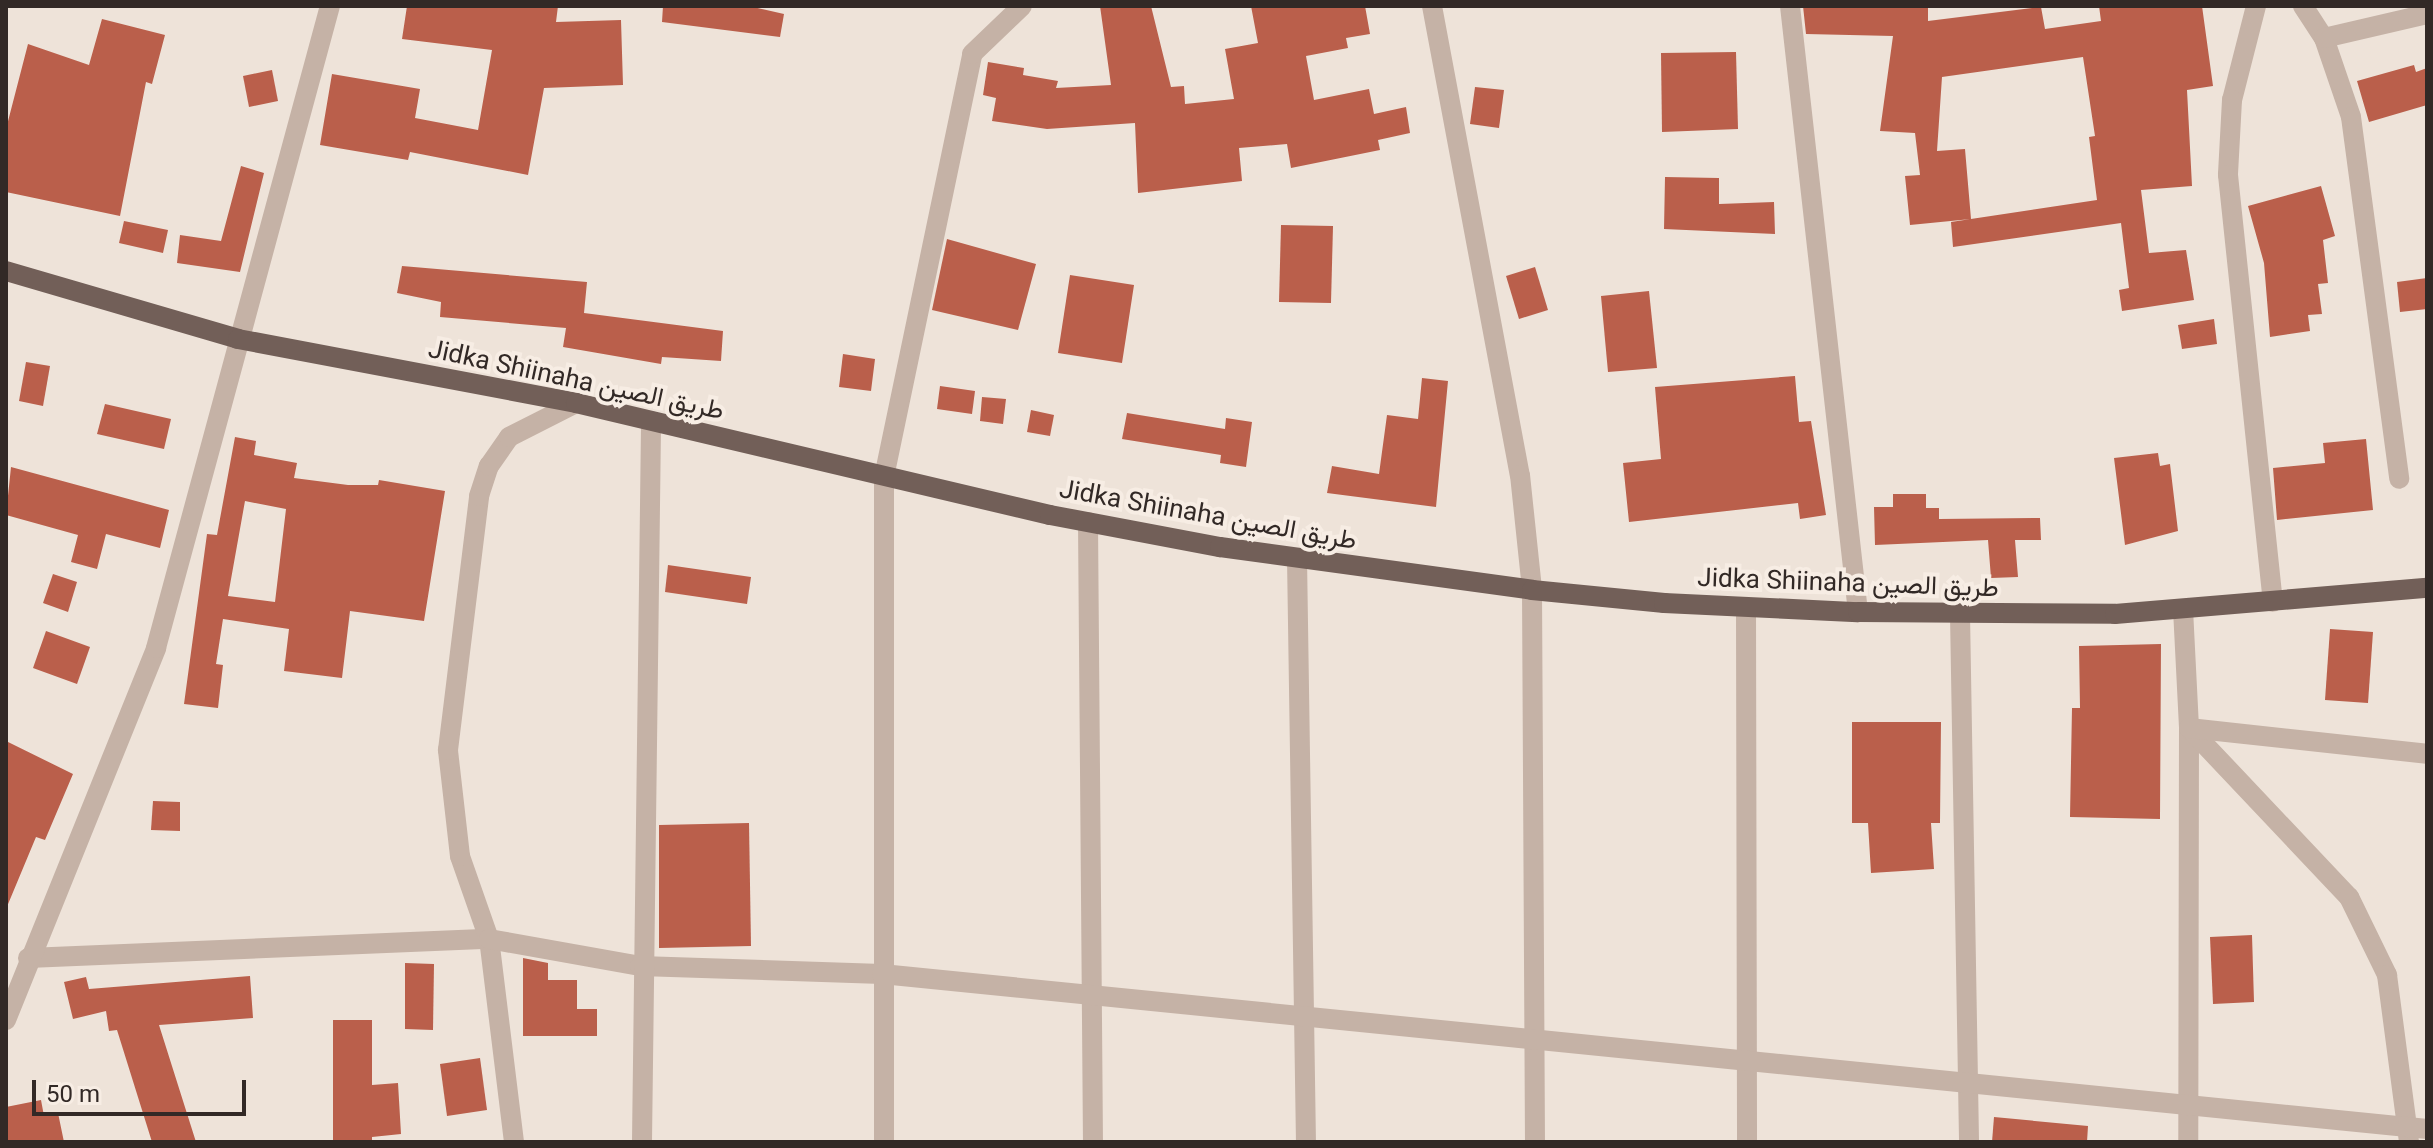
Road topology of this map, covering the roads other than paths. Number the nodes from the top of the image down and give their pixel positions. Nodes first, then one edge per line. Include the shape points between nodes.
1 (330, 6) edge
2 (1022, 6) edge
3 (1432, 6) edge
4 (1790, 6) edge
5 (2256, 6) edge
6 (2303, 6) edge
7 (2427, 14) edge
8 (2324, 38) junction
9 (6, 271) edge
10 (238, 339) junction
11 (576, 403) junction
12 (651, 421) junction
13 (884, 477) junction
14 (2399, 479) dead end
15 (1088, 522) junction
16 (1297, 558) junction
17 (2427, 588) edge
18 (1532, 590) junction
19 (2273, 602) junction
20 (1746, 607) junction
21 (2183, 609) junction
22 (1858, 612) junction
23 (1960, 614) junction
24 (2189, 728) junction
25 (2427, 754) edge
26 (489, 939) junction
27 (28, 958) junction
28 (640, 966) junction
29 (882, 974) junction
30 (1091, 995) junction
31 (1303, 1016) junction
32 (6, 1020) edge
33 (1533, 1039) junction
34 (1746, 1061) junction
35 (1967, 1083) junction
36 (2187, 1105) junction
37 (2415, 1133) edge
38 (514, 1142) edge
39 (642, 1142) edge
40 (884, 1142) edge
41 (1093, 1142) edge
42 (1306, 1142) edge
43 (1535, 1142) edge
44 (1747, 1142) edge
45 (1969, 1142) edge
46 (2188, 1142) edge

1 - 10 street
2 - 13 street via 972,54
3 - 18 street via 1520,475
4 - 22 street
5 - 19 street via 2232,100 2228,175
6 - 8 street
7 - 8 street
8 - 14 street via 2351,117
9 - 10 main road, Jidka Shiinaha طريق الصين
10 - 11 main road, Jidka Shiinaha طريق الصين
10 - 27 street via 156,648
11 - 12 main road, Jidka Shiinaha طريق الصين
11 - 26 street via 509,437 489,466 479,496 448,750 460,856
12 - 13 main road, Jidka Shiinaha طريق الصين
12 - 28 street
13 - 15 main road, Jidka Shiinaha طريق الصين
13 - 29 street
15 - 16 main road, Jidka Shiinaha طريق الصين
15 - 30 street
16 - 18 main road, Jidka Shiinaha طريق الصين
16 - 31 street
17 - 19 main road, Jidka Shiinaha طريق الصين
18 - 20 main road, Jidka Shiinaha طريق الصين
18 - 33 street
19 - 21 main road, Jidka Shiinaha طريق الصين
20 - 22 main road, Jidka Shiinaha طريق الصين
20 - 34 street
21 - 23 main road, Jidka Shiinaha طريق الصين
21 - 24 street
22 - 23 main road, Jidka Shiinaha طريق الصين
23 - 35 street
24 - 25 street
24 - 36 street
24 - 37 street via 2349,897 2387,975
26 - 27 street
26 - 28 street
26 - 38 street
27 - 32 street
28 - 29 street
28 - 39 street
29 - 30 street
29 - 40 street
30 - 31 street
30 - 41 street
31 - 33 street
31 - 42 street
33 - 34 street
33 - 43 street
34 - 35 street
34 - 44 street
35 - 36 street
35 - 45 street
36 - 37 street
36 - 46 street

